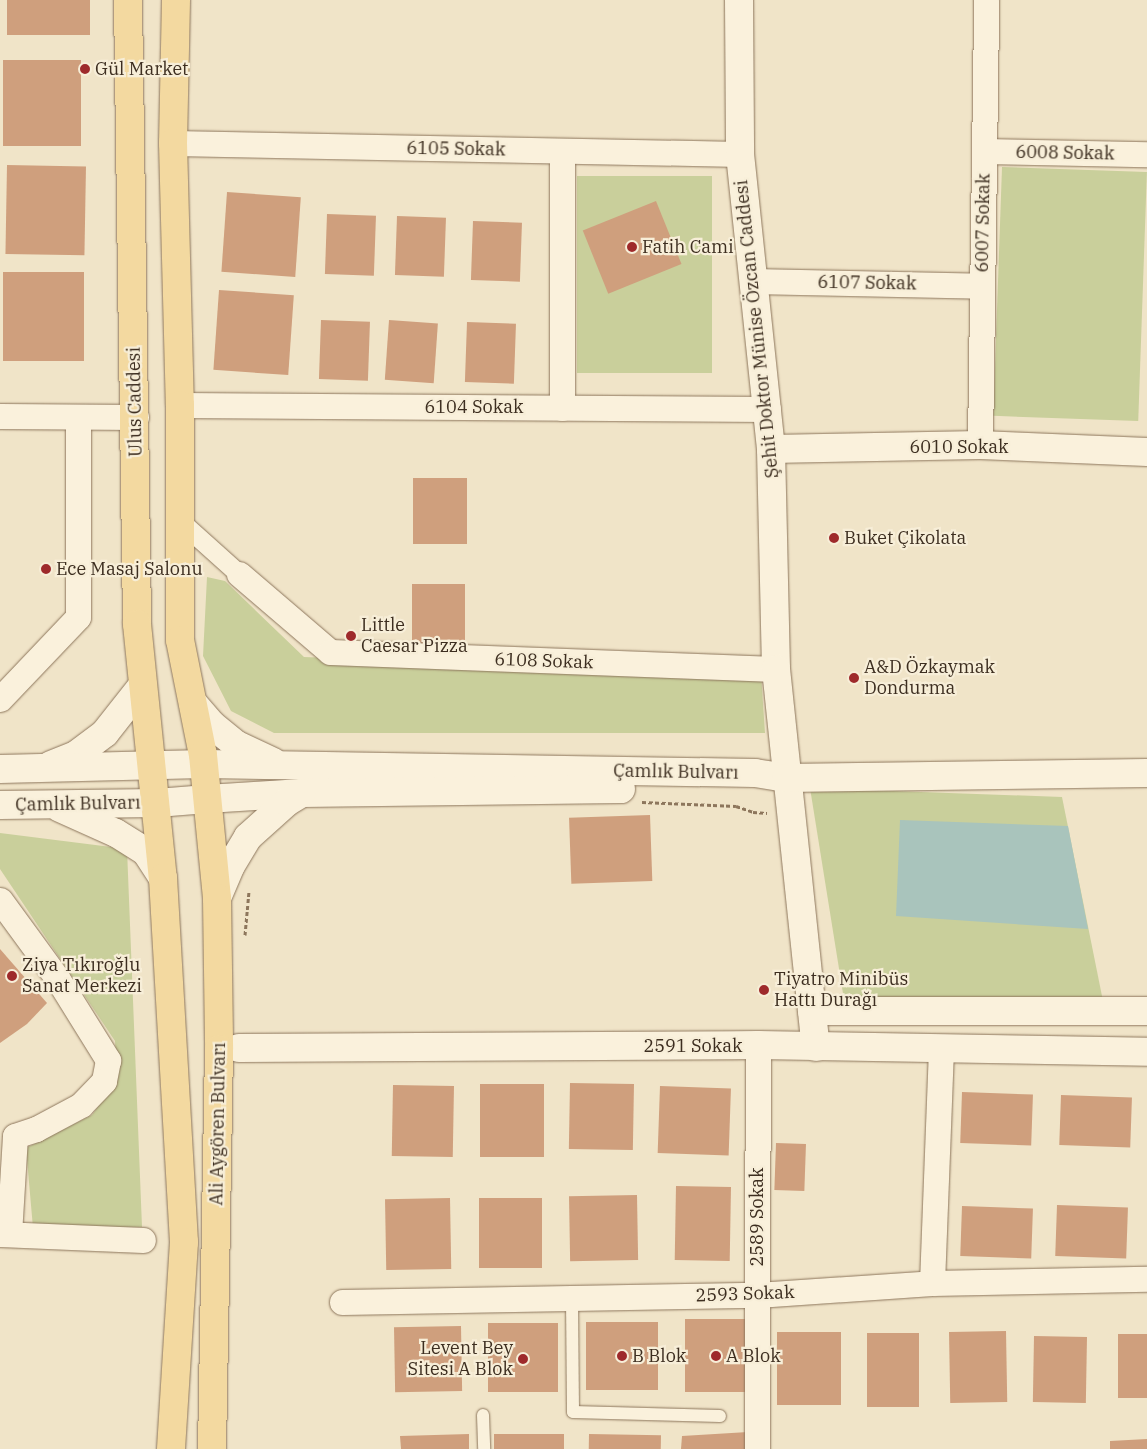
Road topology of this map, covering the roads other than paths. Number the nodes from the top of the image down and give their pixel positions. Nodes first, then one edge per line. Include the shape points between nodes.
1 (128, 0) edge
2 (176, 0) edge
3 (739, 0) edge
4 (986, 0) edge
5 (173, 143) junction
6 (562, 151) junction
7 (984, 151) junction
8 (740, 154) junction
9 (1147, 154) edge
10 (752, 280) junction
11 (982, 286) junction
12 (180, 405) junction
13 (562, 408) junction
14 (768, 409) junction
15 (0, 416) edge
16 (78, 417) junction
17 (136, 417) junction
18 (980, 445) junction
19 (772, 449) junction
20 (1147, 452) edge
21 (180, 521) junction
22 (239, 574) joint
23 (776, 669) junction
24 (142, 686) junction
25 (0, 699) edge
26 (193, 703) junction
27 (204, 764) junction
28 (287, 766) junction
29 (152, 767) junction
30 (0, 769) edge
31 (41, 769) junction
32 (1147, 773) edge
33 (786, 778) junction
34 (302, 793) junction
35 (207, 799) junction
36 (47, 803) junction
37 (157, 803) junction
38 (0, 804) edge
39 (164, 878) junction
40 (217, 898) junction
41 (0, 900) edge
42 (812, 1011) junction
43 (1147, 1011) edge
44 (758, 1046) junction
45 (816, 1047) junction
46 (239, 1048) dead end
47 (941, 1049) junction
48 (1147, 1052) edge
49 (4, 1234) edge
50 (142, 1240) dead end
51 (1147, 1278) edge
52 (932, 1283) junction
53 (757, 1295) junction
54 (572, 1298) junction
55 (342, 1302) dead end
56 (483, 1415) dead end
57 (720, 1416) dead end
58 (171, 1449) edge
59 (212, 1449) edge
60 (484, 1449) edge
61 (757, 1449) edge

1 - 17 main road, Ulus Caddesi
2 - 5 main road
3 - 8 street, Şehit Doktor Münise Özcan Caddesi
4 - 7 street, 6007 Sokak
5 - 6 street, 6105 Sokak
5 - 12 main road
6 - 8 street, 6105 Sokak
6 - 13 street
7 - 9 street, 6008 Sokak
7 - 11 street, 6007 Sokak
8 - 10 street, Şehit Doktor Münise Özcan Caddesi
10 - 11 street, 6107 Sokak
10 - 14 street, Şehit Doktor Münise Özcan Caddesi
11 - 18 street, 6007 Sokak
12 - 13 street, 6104 Sokak
12 - 21 main road
13 - 14 street, 6104 Sokak
14 - 19 street, Şehit Doktor Münise Özcan Caddesi
15 - 16 street
16 - 17 street
16 - 25 street via 78,617
17 - 24 main road, Ulus Caddesi via 137,624
18 - 19 street, 6010 Sokak
18 - 20 street, 6010 Sokak
19 - 23 street, Şehit Doktor Münise Özcan Caddesi
21 - 22 street, 6108 Sokak
21 - 26 main road via 180,640
22 - 23 street, 6108 Sokak via 330,652
23 - 33 street, Şehit Doktor Münise Özcan Caddesi
24 - 29 main road, Ulus Caddesi
24 - 31 street via 105,733 76,755
26 - 27 main road
26 - 28 street via 212,726 237,745
27 - 28 street, Çamlık Bulvarı
27 - 29 street, Çamlık Bulvarı
27 - 35 main road
28 - 33 street, Çamlık Bulvarı via 755,773
29 - 31 street, Çamlık Bulvarı
29 - 37 main road, Ulus Caddesi
30 - 31 street, Çamlık Bulvarı
32 - 33 street, Çamlık Bulvarı
33 - 34 street, Çamlık Bulvarı via 751,787
33 - 42 street, Şehit Doktor Münise Özcan Caddesi
34 - 35 street, Çamlık Bulvarı
34 - 40 street via 286,802 248,837
35 - 37 street, Çamlık Bulvarı
35 - 40 main road, Ali Aygören Bulvarı
36 - 37 street, Çamlık Bulvarı
36 - 38 street, Çamlık Bulvarı
36 - 39 street via 116,833 146,852
37 - 39 main road, Ali Aygören Bulvarı
39 - 58 main road, Ali Aygören Bulvarı via 184,1242
40 - 59 main road, Ali Aygören Bulvarı via 219,1049
41 - 49 street via 58,978 108,1060 104,1081 81,1105 36,1129 14,1136
42 - 43 street
42 - 45 street, Şehit Doktor Münise Özcan Caddesi
44 - 45 street, 2591 Sokak
44 - 46 street, 2591 Sokak
44 - 53 street, 2589 Sokak
45 - 47 street, 2591 Sokak
47 - 48 street, 2591 Sokak
47 - 52 street
49 - 50 street
51 - 52 street, 2593 Sokak
52 - 53 street, 2593 Sokak
53 - 54 street, 2593 Sokak
53 - 61 street, 2589 Sokak
54 - 55 street, 2593 Sokak
54 - 57 lane via 573,1412
56 - 60 lane

